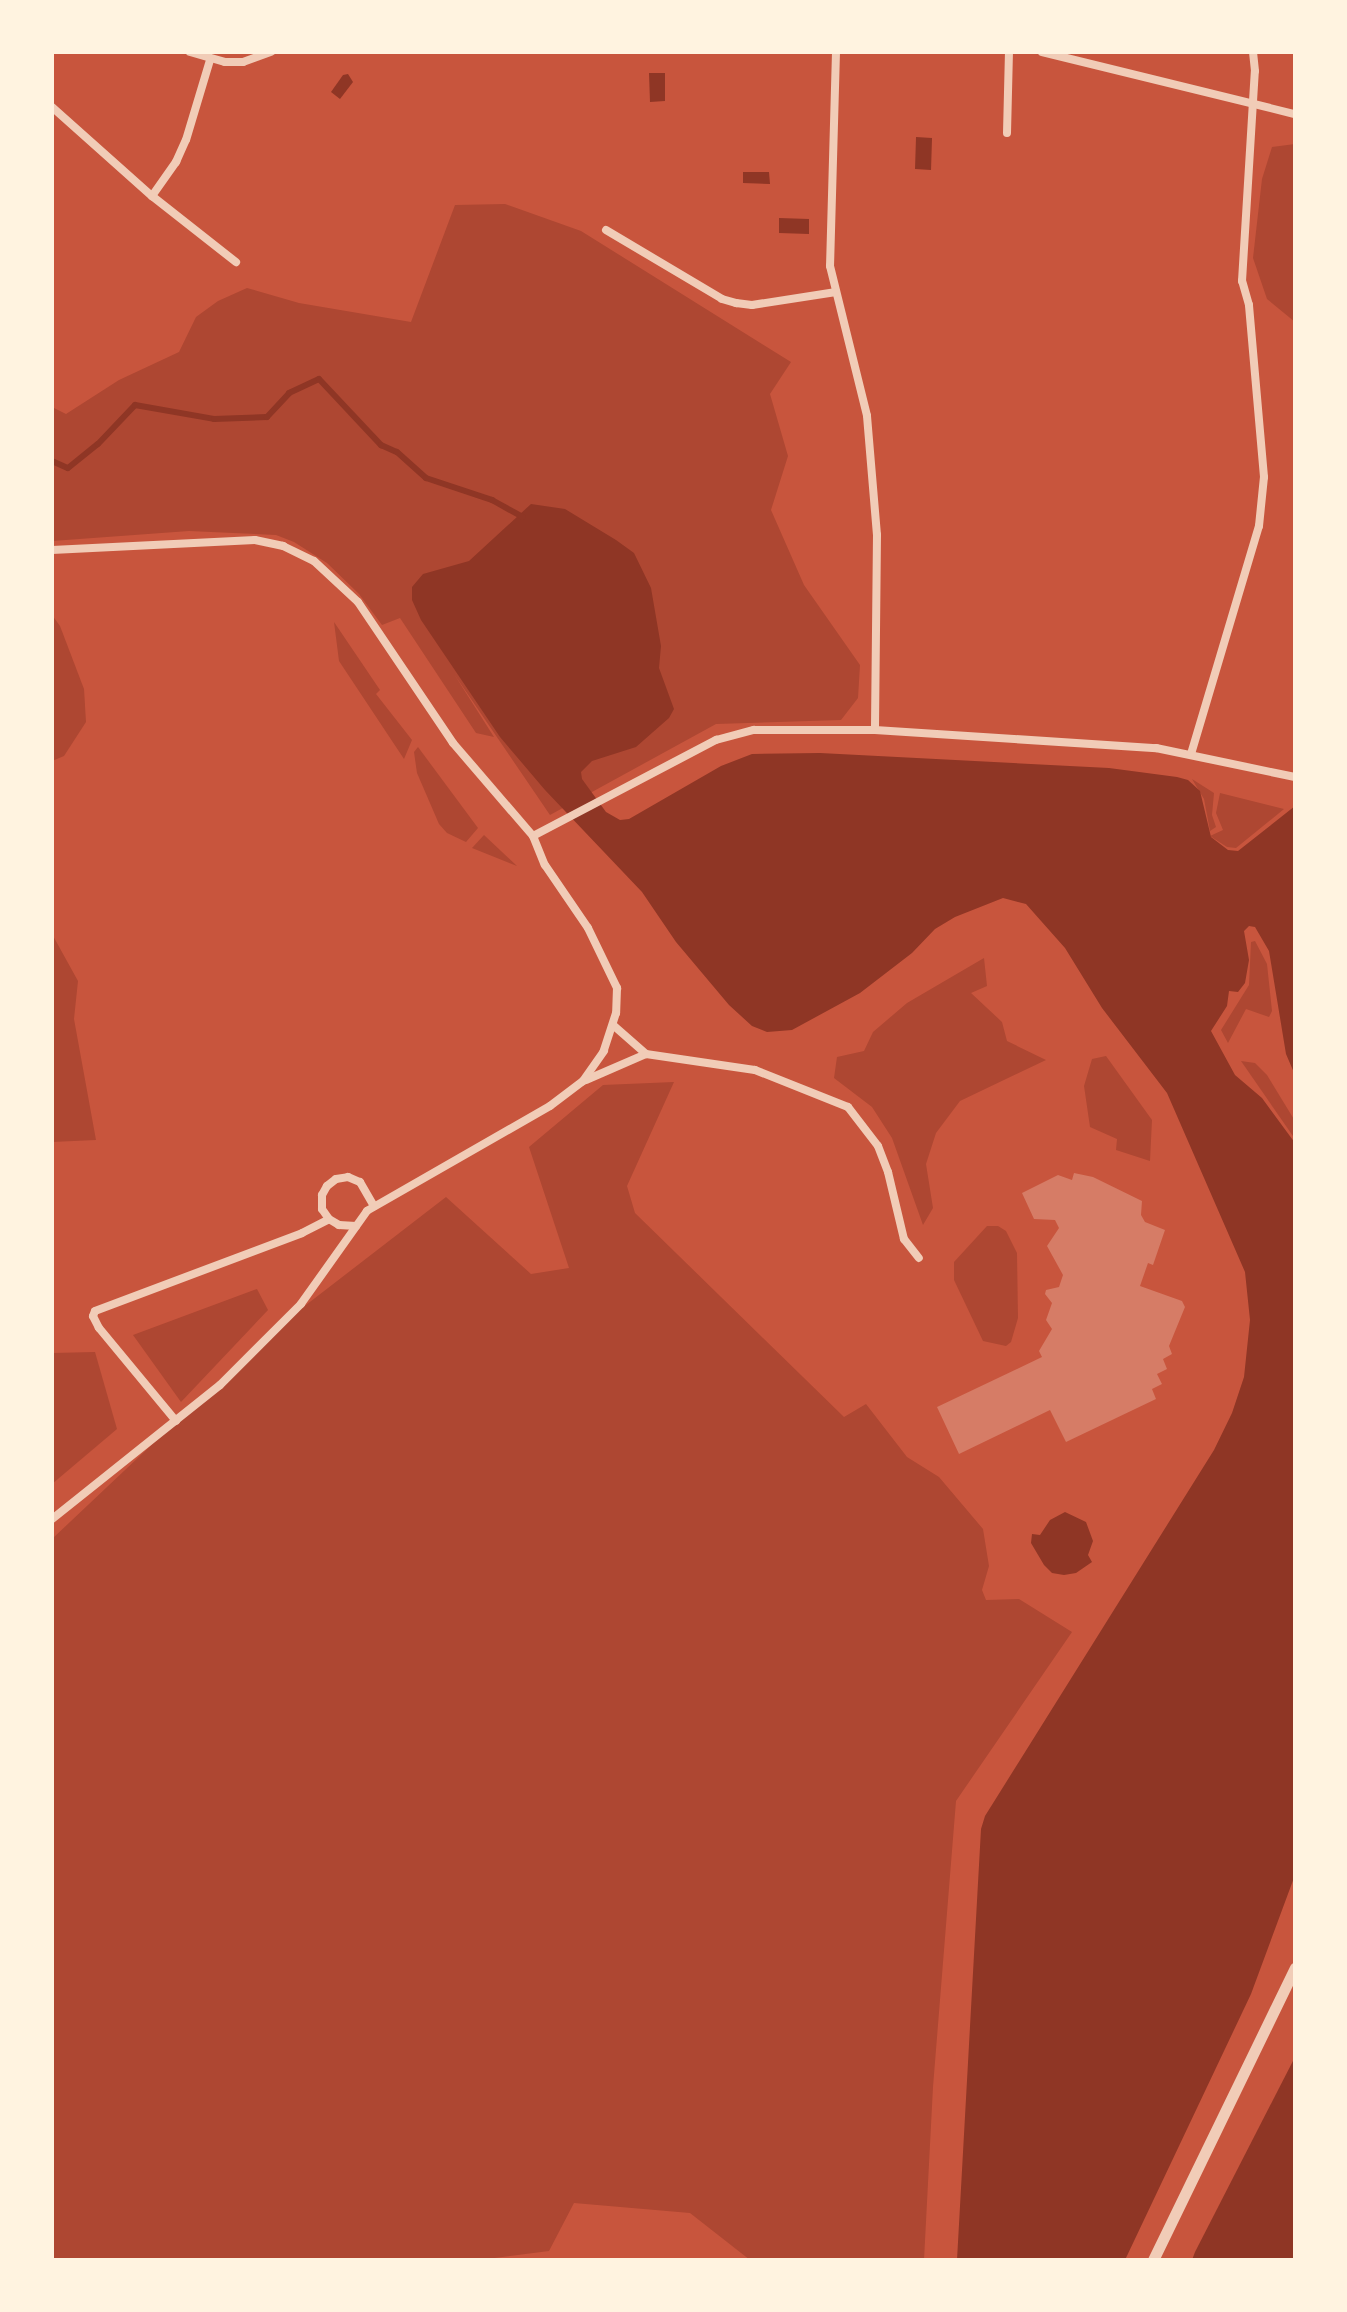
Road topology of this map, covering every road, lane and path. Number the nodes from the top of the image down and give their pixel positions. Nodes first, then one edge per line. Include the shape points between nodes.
1 (190, 52) edge
2 (271, 52) edge
3 (836, 52) edge
4 (1009, 52) edge
5 (1042, 52) edge
6 (1253, 52) edge
7 (210, 60) junction
8 (1252, 106) junction
9 (52, 107) edge
10 (1295, 114) edge
11 (1007, 133) dead end
12 (152, 196) junction
13 (606, 230) dead end
14 (236, 262) dead end
15 (836, 292) junction
16 (52, 550) edge
17 (875, 730) junction
18 (1191, 754) junction
19 (1295, 777) edge
20 (533, 836) junction
21 (613, 1025) junction
22 (646, 1054) junction
23 (583, 1081) junction
24 (374, 1206) junction
25 (329, 1219) junction
26 (356, 1226) junction
27 (919, 1258) dead end
28 (176, 1421) junction
29 (52, 1519) edge
30 (1295, 1968) edge
31 (1153, 2260) edge

1 - 7 street
2 - 7 street via 243,62
3 - 15 street via 830,232
4 - 11 street
5 - 8 street
6 - 8 street
7 - 12 street via 186,140
8 - 10 street
8 - 18 street via 1242,281 1249,305 1264,477 1259,526
9 - 12 street
12 - 14 street
13 - 15 street via 736,303
15 - 17 street via 868,431 877,535
16 - 20 street via 255,540 314,561 358,602 453,743
17 - 18 street
17 - 20 street via 733,733
18 - 19 street
20 - 21 street via 617,988
21 - 22 street
21 - 23 street via 604,1051
22 - 23 street
22 - 27 street via 755,1070 848,1107 878,1146 904,1239
23 - 24 street via 550,1106
24 - 25 street via 360,1182 336,1179 322,1195
24 - 26 street
25 - 26 street
25 - 28 street via 95,1311 99,1328
26 - 28 street via 301,1304
28 - 29 street
30 - 31 street

